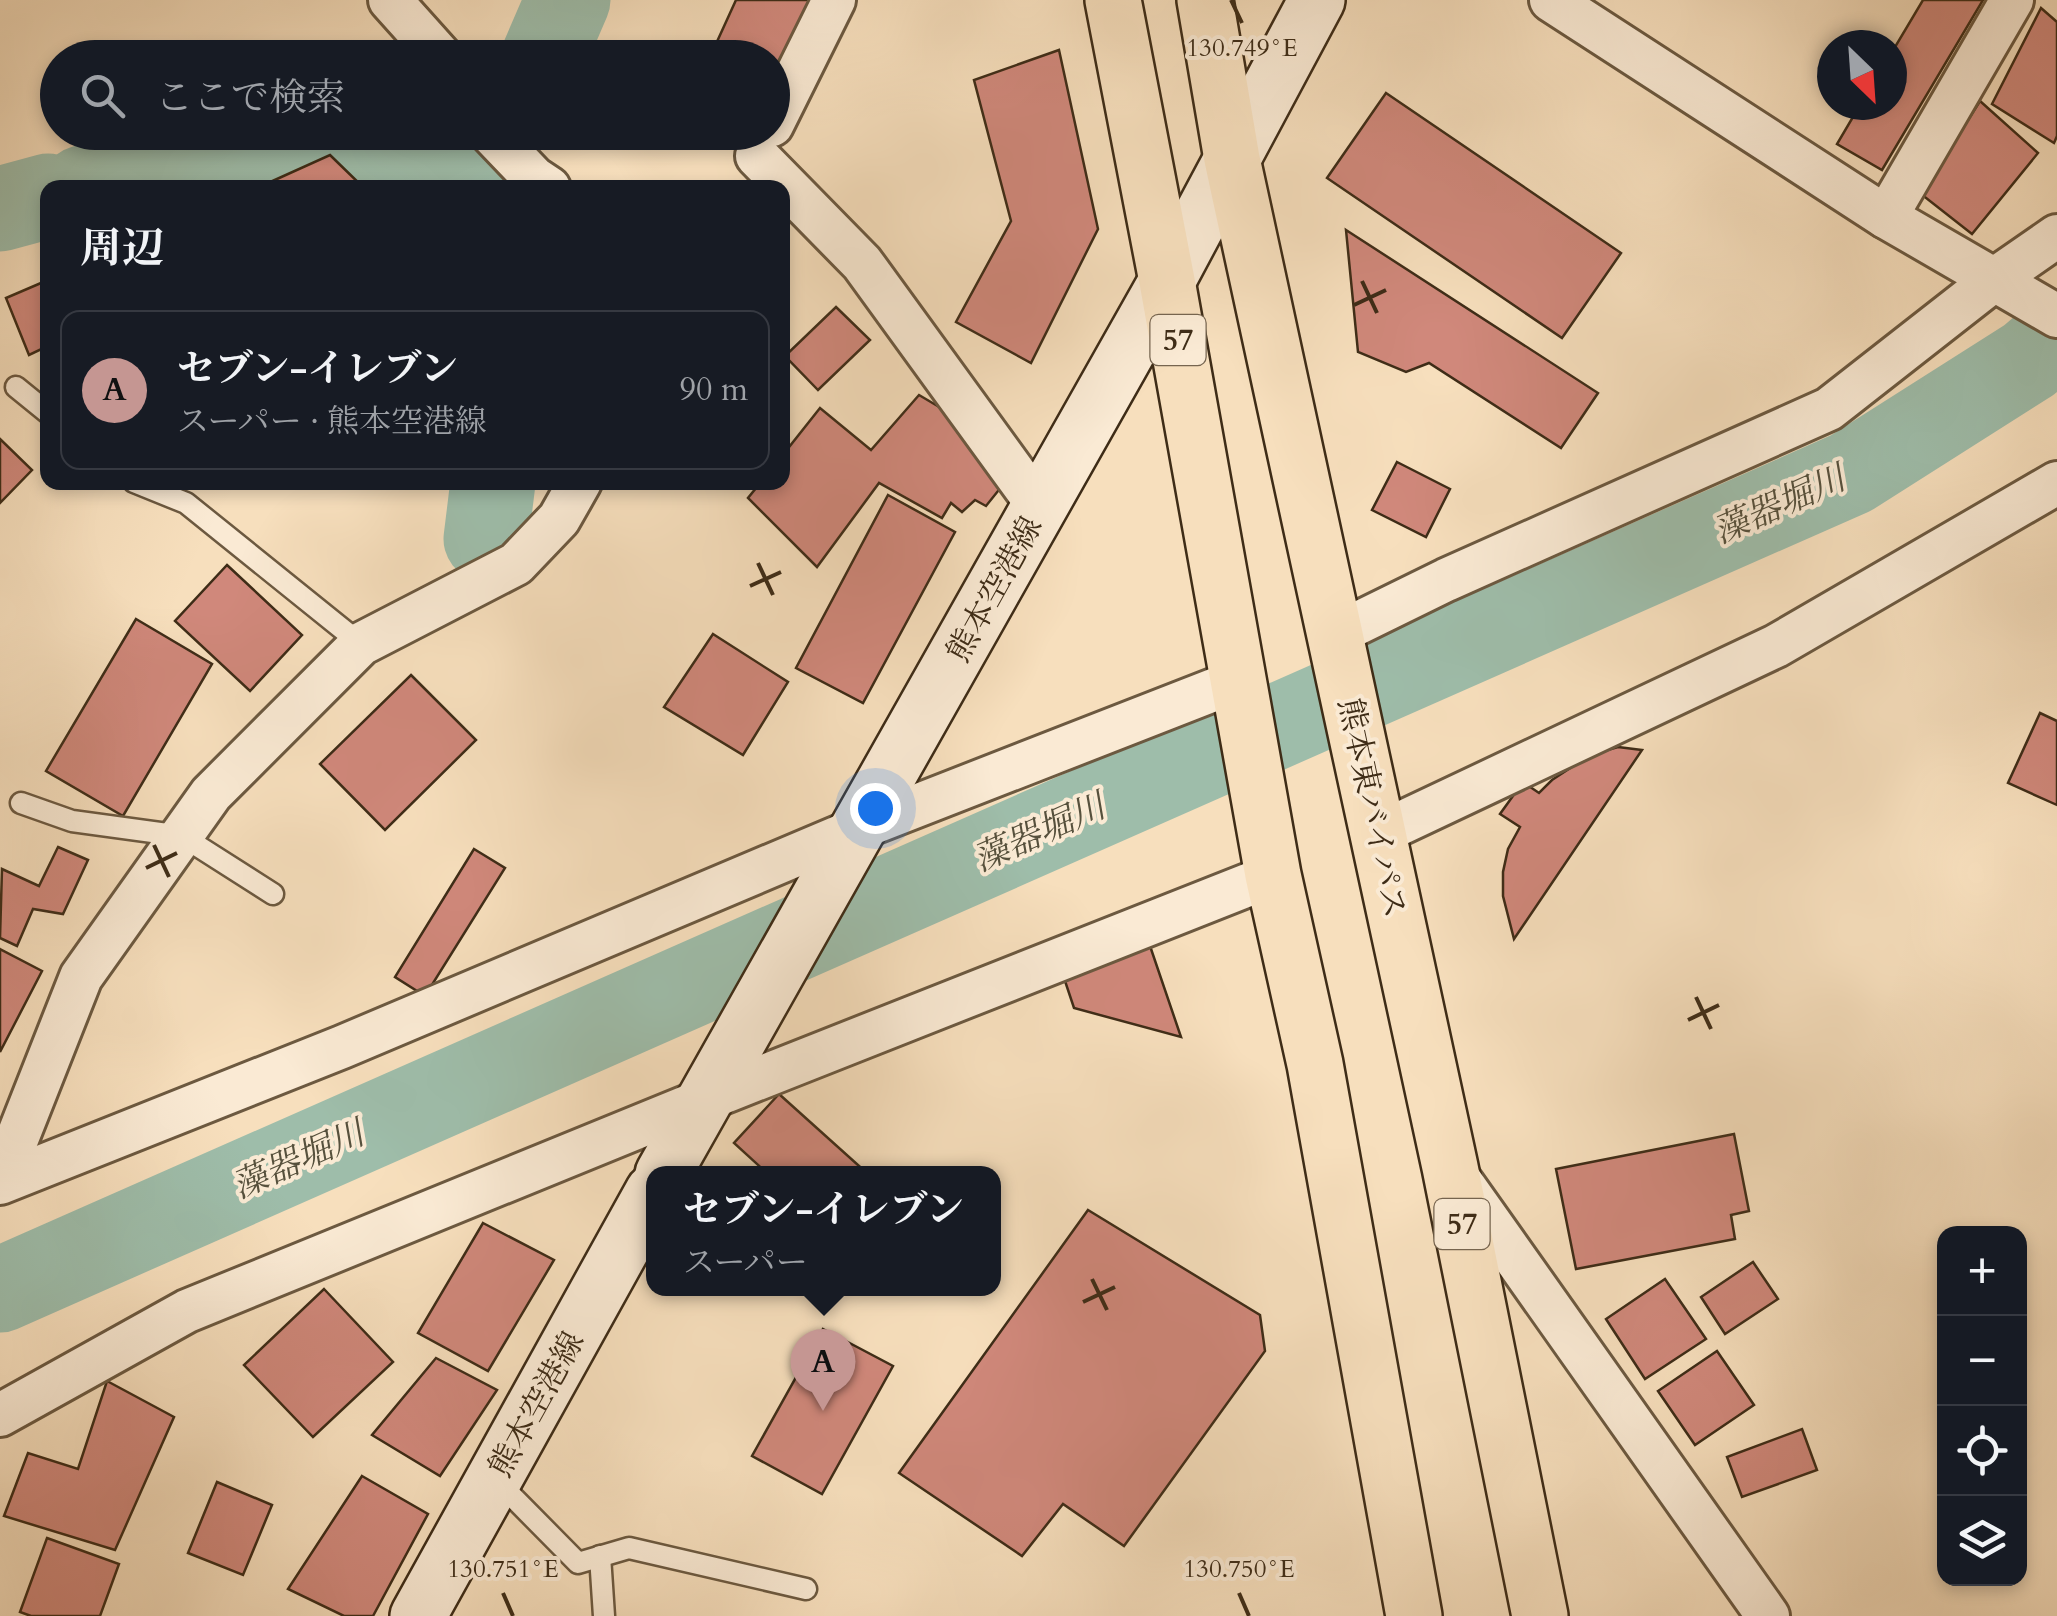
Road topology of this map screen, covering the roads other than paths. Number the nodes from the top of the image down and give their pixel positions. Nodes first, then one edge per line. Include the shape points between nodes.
1 (390, 0) edge
2 (834, 0) edge
3 (1113, 0) edge
4 (1205, 0) edge
5 (1317, 0) edge
6 (1551, 0) edge
7 (2012, 0) edge
8 (426, 40) edge
9 (790, 89) edge
10 (507, 150) edge
11 (760, 150) edge
12 (1232, 159) junction
13 (539, 180) edge
14 (787, 180) edge
15 (790, 183) edge
16 (1886, 217) junction
17 (2057, 236) edge
18 (1167, 281) junction
19 (2025, 297) edge
20 (16, 388) dead end
21 (40, 408) edge
22 (2057, 483) edge
23 (154, 490) edge
24 (576, 490) edge
25 (1040, 508) junction
26 (1336, 634) junction
27 (360, 644) junction
28 (1238, 680) junction
29 (21, 803) dead end
30 (1378, 834) junction
31 (182, 836) junction
32 (852, 843) junction
33 (1273, 875) junction
34 (273, 894) dead end
35 (714, 1084) junction
36 (668, 1166) edge
37 (1450, 1168) junction
38 (0, 1182) edge
39 (646, 1205) edge
40 (0, 1415) edge
41 (494, 1479) junction
42 (600, 1556) junction
43 (806, 1589) dead end
44 (418, 1616) edge
45 (604, 1616) edge
46 (1414, 1616) edge
47 (1540, 1616) edge
48 (1768, 1616) edge

1 - 8 street
2 - 9 street
3 - 18 highway, 57
4 - 12 highway, 熊本東バイパス / 57
5 - 12 main road, 熊本空港線
6 - 16 street
7 - 16 street
10 - 13 street
11 - 14 street
12 - 18 main road, 熊本空港線
12 - 26 highway, 熊本東バイパス / 57
15 - 25 street via 862,263
16 - 19 street
17 - 19 street
18 - 25 main road, 熊本空港線
18 - 28 highway, 57
19 - 26 street via 1830,409
20 - 21 lane
22 - 30 street via 1776,646
23 - 27 lane via 186,503
24 - 27 street via 559,520 516,564
25 - 32 main road, 熊本空港線
26 - 30 highway, 熊本東バイパス / 57
27 - 31 street via 211,794
28 - 32 street
28 - 33 highway, 57
29 - 31 lane via 72,821
30 - 37 highway, 熊本東バイパス / 57
31 - 34 lane
31 - 38 street via 82,976
32 - 35 main road, 熊本空港線
32 - 38 street
33 - 35 street
33 - 46 highway, 57 via 1315,1064
35 - 36 main road, 熊本空港線
35 - 40 street via 187,1310
37 - 47 highway, 熊本東バイパス / 57
37 - 48 street
39 - 41 main road, 熊本空港線
41 - 42 lane via 578,1563
41 - 44 main road, 熊本空港線
42 - 43 lane via 629,1548
42 - 45 lane

